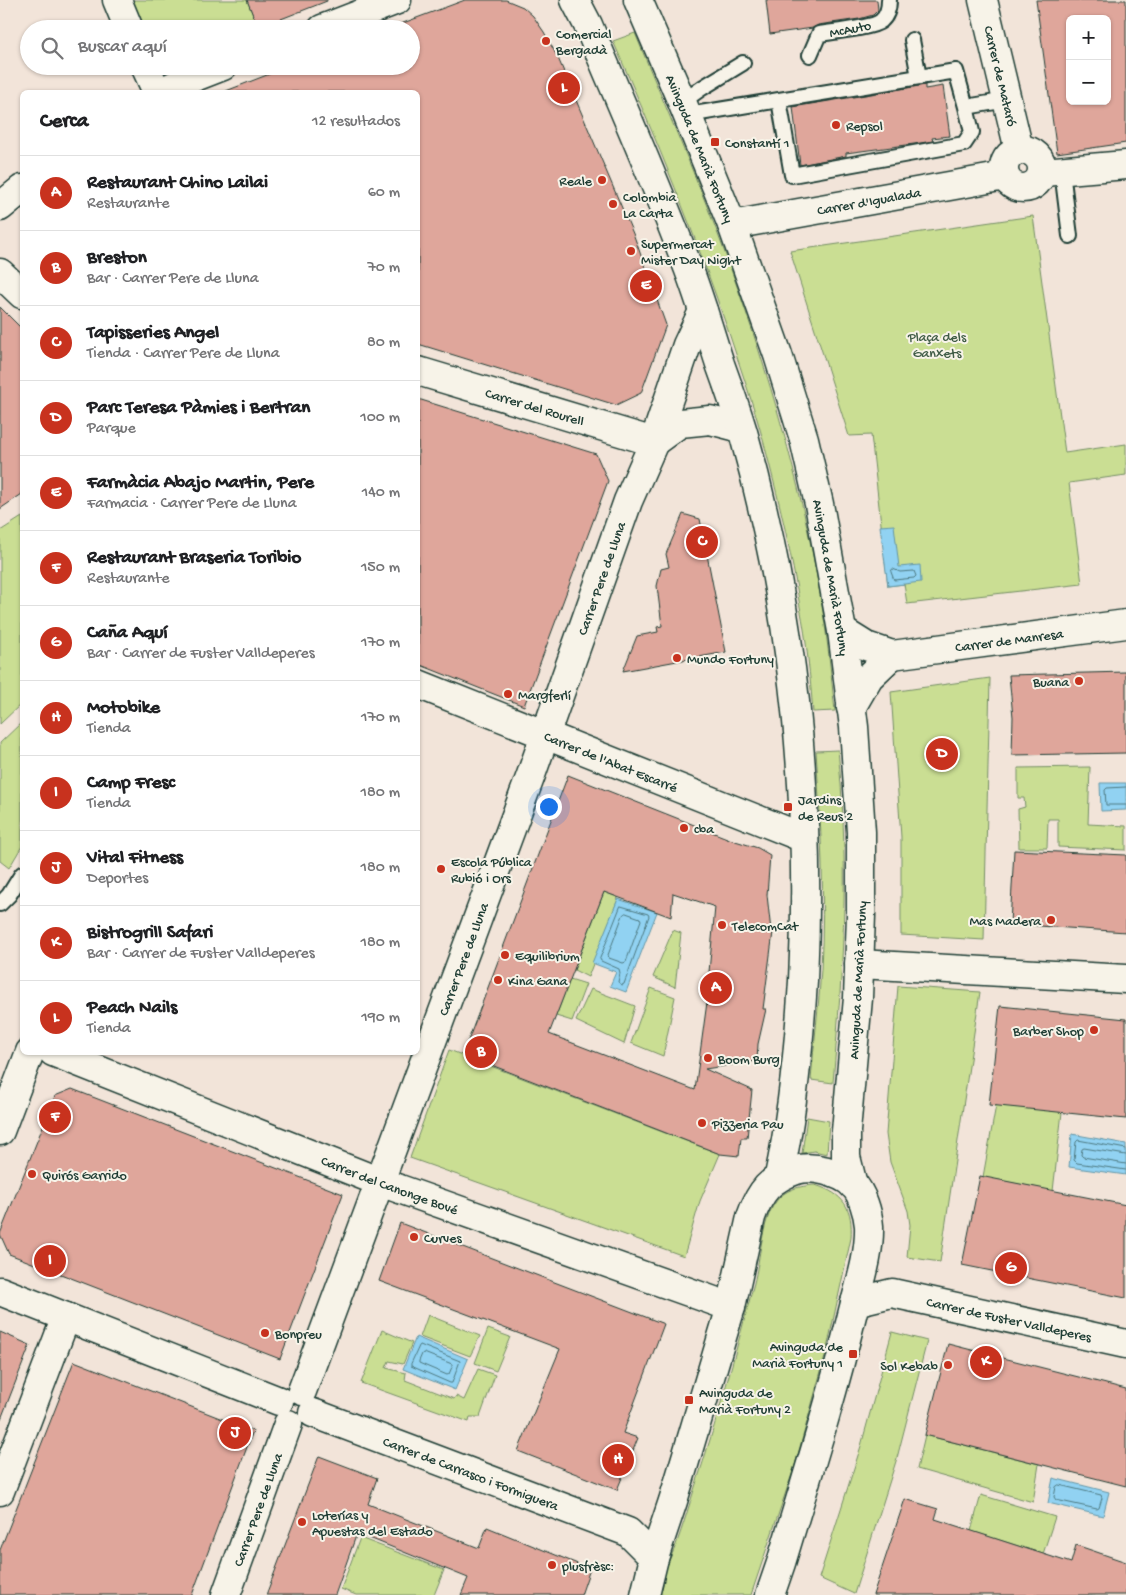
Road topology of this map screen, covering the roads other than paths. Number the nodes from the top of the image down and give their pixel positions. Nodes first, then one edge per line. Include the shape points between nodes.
1 (117, 0) edge
2 (397, 0) edge
3 (575, 0) edge
4 (638, 0) edge
5 (889, 0) edge
6 (983, 0) edge
7 (125, 20) edge
8 (345, 20) edge
9 (912, 40) dead end
10 (810, 55) dead end
11 (743, 64) dead end
12 (149, 75) edge
13 (200, 75) edge
14 (919, 77) junction
15 (156, 90) edge
16 (165, 90) edge
17 (779, 100) junction
18 (1007, 100) junction
19 (966, 107) junction
20 (685, 108) junction
21 (1019, 150) junction
22 (1126, 165) edge
23 (1052, 172) junction
24 (1005, 176) junction
25 (20, 191) edge
26 (0, 207) edge
27 (732, 225) junction
28 (1070, 236) dead end
29 (0, 273) edge
30 (20, 292) edge
31 (703, 312) junction
32 (420, 372) edge
33 (742, 428) junction
34 (654, 442) junction
35 (1126, 624) edge
36 (842, 631) junction
37 (892, 655) junction
38 (420, 685) edge
39 (851, 708) junction
40 (546, 734) junction
41 (804, 838) junction
42 (20, 877) edge
43 (0, 904) edge
44 (860, 964) junction
45 (1126, 979) edge
46 (29, 1055) edge
47 (60, 1055) edge
48 (0, 1131) edge
49 (779, 1176) junction
50 (380, 1182) junction
51 (853, 1185) junction
52 (865, 1262) junction
53 (0, 1291) edge
54 (892, 1293) junction
55 (855, 1302) junction
56 (730, 1307) junction
57 (66, 1317) junction
58 (1126, 1344) edge
59 (295, 1407) junction
60 (0, 1491) edge
61 (664, 1528) junction
62 (628, 1532) junction
63 (654, 1558) junction
64 (778, 1591) edge
65 (226, 1595) edge
66 (645, 1595) edge

1 - 7 street
2 - 8 street
3 - 31 street via 657,188
4 - 20 street, Avinguda de Marià Fortuny
5 - 10 lane, McAuto via 889,10 881,22 819,34
6 - 18 street, Carrer de Mataró
9 - 14 lane
11 - 20 lane via 702,88
12 - 15 street
13 - 16 street
14 - 17 lane
14 - 19 lane via 956,71
17 - 19 lane via 792,175 964,144 972,132
17 - 20 lane
18 - 19 lane
18 - 21 street, Carrer de Mataró
20 - 27 street, Avinguda de Marià Fortuny
21 - 23 street via 1037,155
21 - 24 street via 1008,157
22 - 23 street
23 - 24 street via 1025,189 1013,186
23 - 28 lane
24 - 27 street, Carrer d'Igualada
25 - 26 street
27 - 36 street, Avinguda de Marià Fortuny via 804,440
29 - 30 street
31 - 33 street
31 - 34 street, Carrer Pere de Lluna via 687,345
32 - 34 street, Carrer del Rourell
33 - 34 street via 710,420 680,423
33 - 41 street via 762,502 788,642 799,733
34 - 40 street, Carrer Pere de Lluna via 628,501
35 - 37 street, Carrer de Manresa
36 - 37 street, Carrer de Manresa via 866,646
36 - 39 street, Avinguda de Marià Fortuny
37 - 39 street via 869,677
38 - 40 street, Carrer de l'Abat Escarré
39 - 44 street, Avinguda de Marià Fortuny via 861,832
40 - 41 street, Carrer de l'Abat Escarré
40 - 50 street, Carrer Pere de Lluna
41 - 49 street via 806,917 801,1008 788,1137
42 - 43 lane
44 - 45 street
44 - 51 street, Avinguda de Marià Fortuny via 846,1131 846,1157
46 - 48 street
47 - 50 street, Carrer del Canonge Bové
49 - 51 street via 803,1168 818,1169 838,1175
49 - 56 street via 766,1187 756,1203
50 - 56 street, Carrer del Canonge Bové
50 - 59 street, Carrer Pere de Lluna
51 - 52 street, Avinguda de Marià Fortuny via 868,1213
52 - 54 street
52 - 55 street, Avinguda de Marià Fortuny
53 - 57 street, Carrer de Carrasco i Formiguera
54 - 55 street, Carrer de Fuster Valldeperes
54 - 58 street, Carrer de Fuster Valldeperes
55 - 64 street, Avinguda de Marià Fortuny
56 - 61 street
57 - 59 street, Carrer de Carrasco i Formiguera
57 - 60 street
59 - 62 street, Carrer de Carrasco i Formiguera
59 - 65 street, Carrer Pere de Lluna
61 - 62 street, Carrer de Carrasco i Formiguera
61 - 63 street
62 - 63 street, Carrer de Carrasco i Formiguera
63 - 66 street

